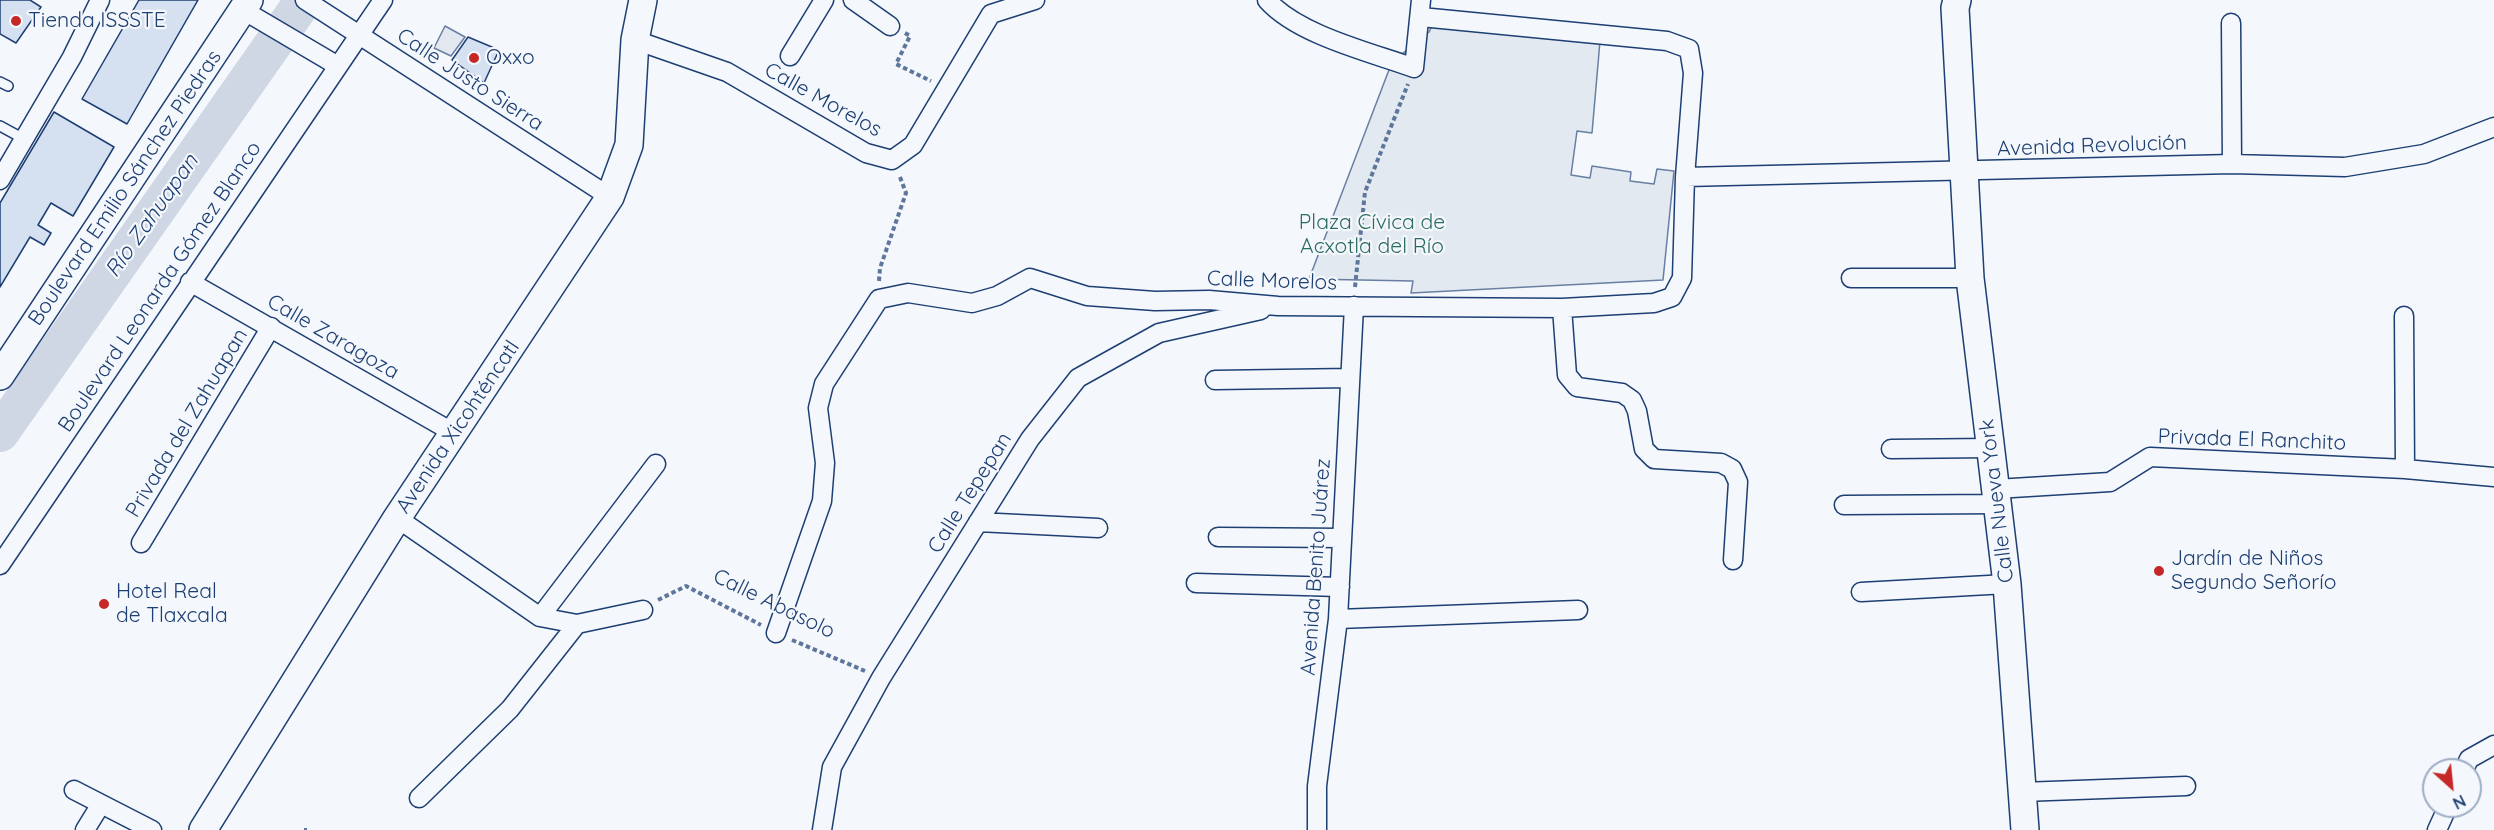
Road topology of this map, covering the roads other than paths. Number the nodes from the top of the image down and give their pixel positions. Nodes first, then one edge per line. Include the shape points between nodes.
1 (100, 0) edge
2 (305, 0) edge
3 (383, 0) edge
4 (643, 0) edge
5 (824, 0) edge
6 (853, 0) edge
7 (1035, 0) edge
8 (1267, 0) edge
9 (1957, 0) edge
10 (990, 7) edge
11 (1421, 8) edge
12 (252, 11) edge
13 (2231, 22) dead end
14 (890, 26) road end
15 (358, 35) junction
16 (635, 40) junction
17 (790, 56) dead end
18 (338, 66) junction
19 (0, 126) edge
20 (2494, 128) edge
21 (24, 139) junction
22 (2232, 164) junction
23 (1964, 172) junction
24 (1685, 177) junction
25 (0, 180) edge
26 (610, 197) junction
27 (1851, 278) dead end
28 (1970, 278) junction
29 (190, 282) junction
30 (1278, 306) junction
31 (1354, 306) junction
32 (1562, 308) junction
33 (2404, 316) dead end
34 (271, 327) junction
35 (0, 376) edge
36 (1350, 378) junction
37 (1215, 380) dead end
38 (454, 433) junction
39 (1991, 448) junction
40 (1891, 449) dead end
41 (656, 464) dead end
42 (2405, 469) junction
43 (2494, 477) edge
44 (1997, 497) junction
45 (1844, 505) dead end
46 (397, 518) junction
47 (978, 522) junction
48 (1098, 528) dead end
49 (1218, 537) dead end
50 (1342, 538) junction
51 (141, 543) dead end
52 (1733, 560) dead end
53 (0, 565) edge
54 (1196, 583) dead end
55 (2007, 584) junction
56 (1340, 587) junction
57 (1861, 591) dead end
58 (643, 610) road end
59 (1578, 610) dead end
60 (540, 617) junction
61 (1338, 619) junction
62 (577, 624) junction
63 (776, 633) road end
64 (2494, 745) edge
65 (2471, 758) edge
66 (2186, 786) dead end
67 (74, 790) dead end
68 (2022, 792) junction
69 (419, 798) dead end
70 (101, 804) junction
71 (85, 830) edge
72 (152, 830) edge
73 (203, 830) edge
74 (822, 830) edge
75 (1317, 830) edge
76 (2025, 830) edge

1 - 21 street
2 - 15 street, Calle Justo Sierra
3 - 15 street, Boulevard Leonarda Gómez Blanco
4 - 16 street, Avenida Xicohténcatl
5 - 17 street
6 - 14 street
7 - 10 street
8 - 11 street via 1278,13 1302,27 1414,68
9 - 23 street, Calle Nueva York
10 - 16 street, Calle Morelos via 948,90 913,145 892,160 866,153 727,72
11 - 24 street via 1667,41 1689,49 1693,73
12 - 18 street
12 - 35 street, Boulevard Emilio Sánchez Piedras
13 - 22 street
15 - 18 street, Boulevard Leonarda Gómez Blanco
15 - 26 street, Calle Justo Sierra
16 - 26 street, Avenida Xicohténcatl via 629,145
18 - 29 street, Boulevard Leonarda Gómez Blanco
19 - 21 lane
20 - 22 street, Avenida Revolución via 2424,154 2345,167
21 - 25 street
22 - 23 street, Avenida Revolución
23 - 24 street, Avenida Revolución
23 - 28 street, Calle Nueva York
24 - 32 street, Calle Morelos via 1682,278 1672,297 1654,303
26 - 38 street, Avenida Xicohténcatl
27 - 28 street
28 - 39 street, Calle Nueva York
29 - 34 street, Calle Zaragoza
29 - 53 street, Boulevard Leonarda Gómez Blanco
30 - 31 street, Calle Morelos
30 - 47 street, Calle Tepepan via 1159,333 1078,378 1030,439
30 - 63 street, Calle Morelos via 1087,296 1030,278 997,296 972,303 908,293 879,299 824,384 818,408 825,463 822,501
31 - 32 street, Calle Morelos
31 - 36 street, Avenida Benito Juárez
32 - 52 street via 1567,375 1577,387 1622,393 1632,400 1644,449 1654,459 1721,463 1732,469 1738,482
33 - 42 street
34 - 38 street, Calle Zaragoza
34 - 51 street, Privada del Zahuapan
36 - 37 street
36 - 50 street, Avenida Benito Juárez
38 - 46 street, Avenida Xicohténcatl
39 - 40 street
39 - 44 street, Calle Nueva York
41 - 60 street
42 - 43 street, Privada El Ranchito
42 - 44 street, Privada El Ranchito via 2150,457 2110,482
44 - 45 street, Privada El Ranchito
44 - 55 street, Calle Nueva York
46 - 60 street
46 - 73 street, Avenida Xicohténcatl
47 - 48 street
47 - 74 street, Calle Tepepan via 881,678 832,767
49 - 50 street
50 - 56 street, Avenida Benito Juárez
54 - 56 street
55 - 57 street
55 - 68 street, Calle Nueva York
56 - 61 street, Avenida Benito Juárez
58 - 62 street
59 - 61 street
60 - 62 street
61 - 75 street, Avenida Benito Juárez via 1317,786
62 - 69 street via 510,709
64 - 65 street
66 - 68 street
67 - 70 street
68 - 76 street, Calle Nueva York
70 - 71 street
70 - 72 street

